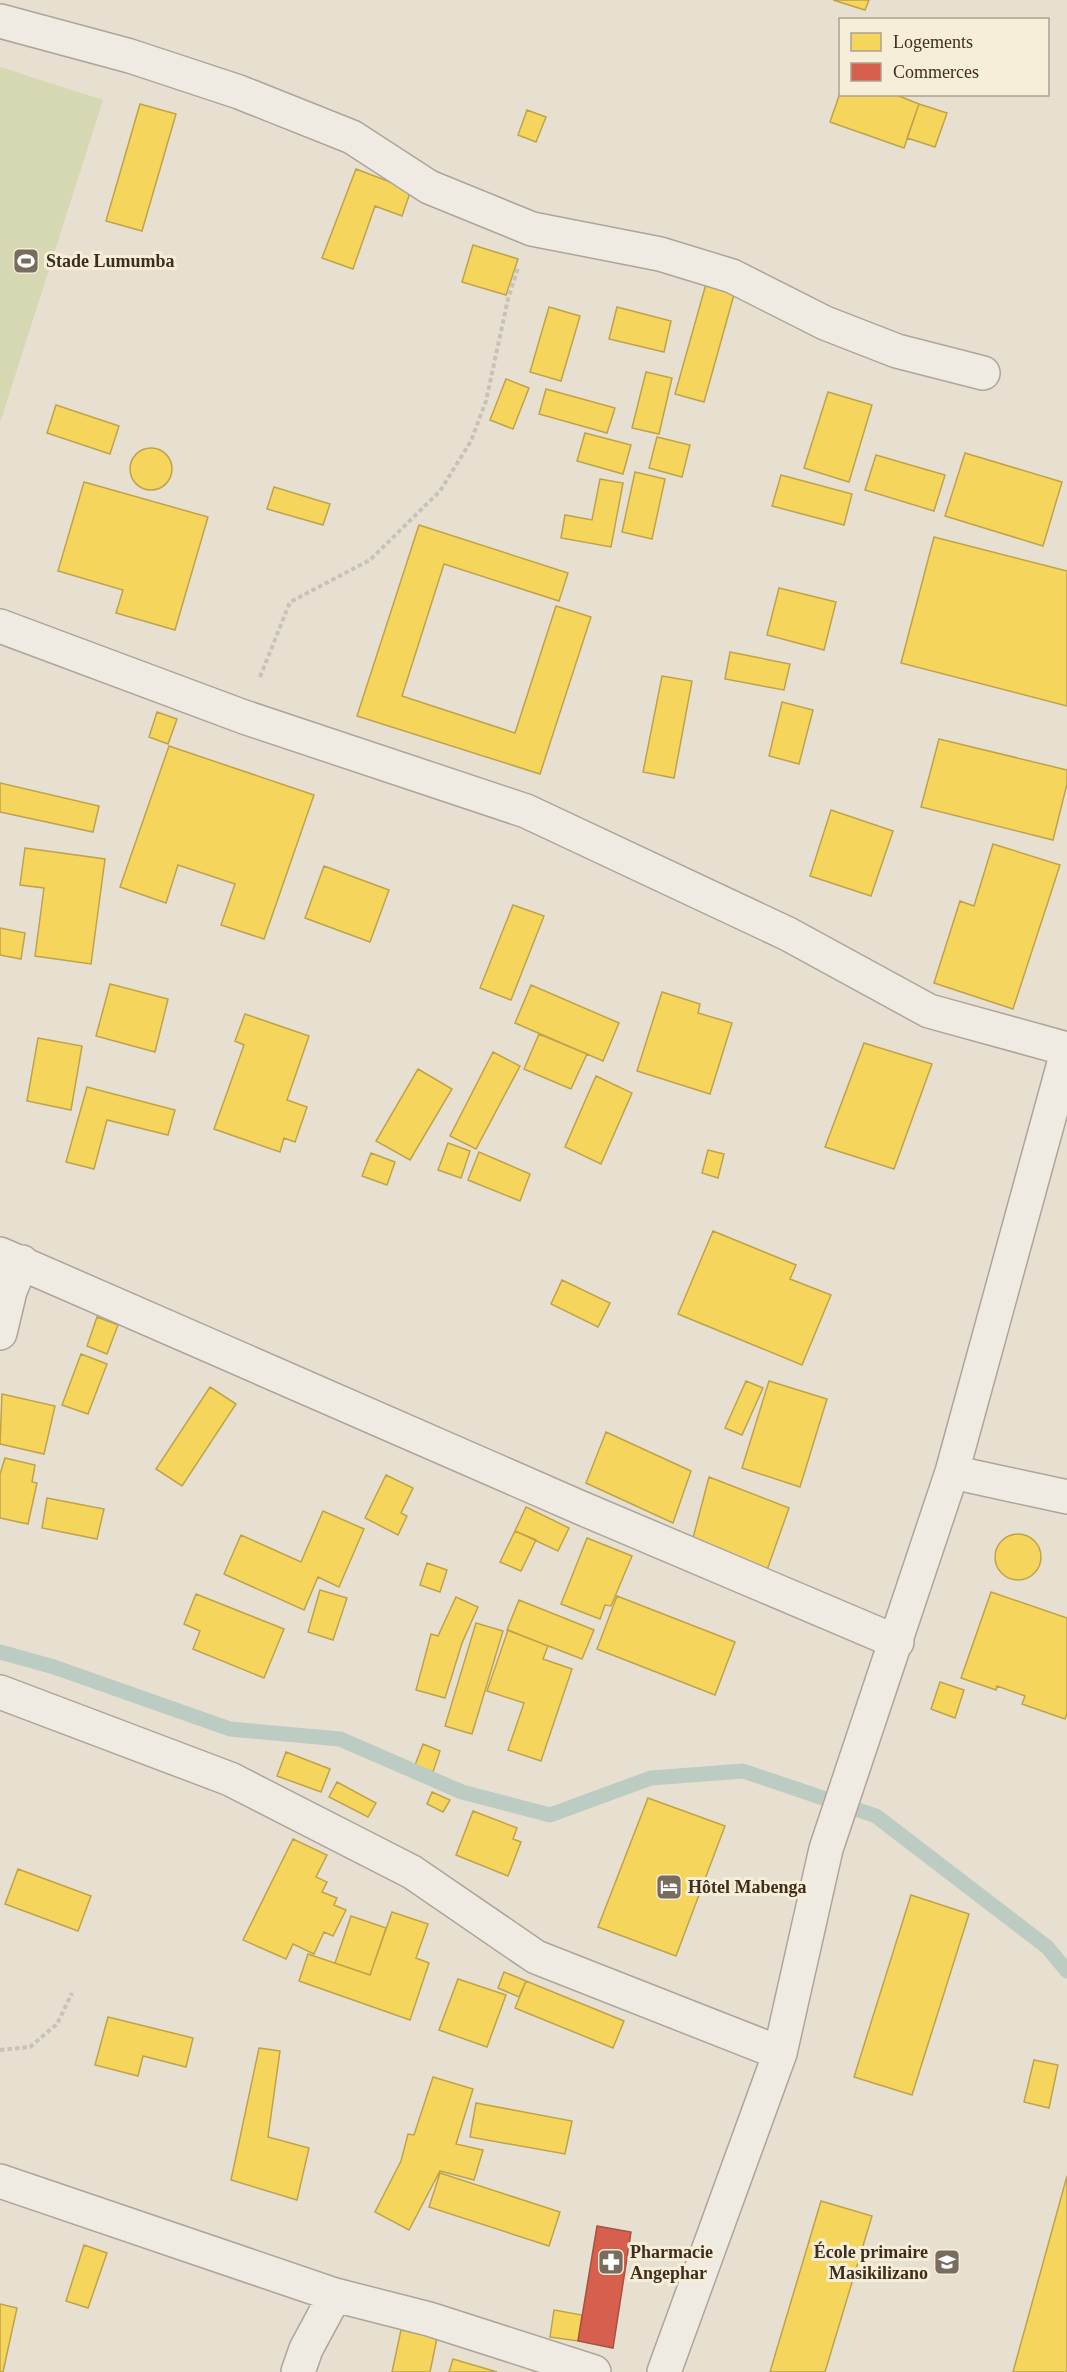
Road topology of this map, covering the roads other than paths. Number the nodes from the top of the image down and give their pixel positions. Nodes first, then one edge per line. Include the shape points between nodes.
1 (0, 21) edge
2 (983, 374) dead end
3 (0, 626) edge
4 (1067, 1050) edge
5 (11, 1258) edge
6 (0, 1334) edge
7 (952, 1472) junction
8 (1067, 1497) edge
9 (897, 1642) junction
10 (0, 1692) edge
11 (780, 2053) junction
12 (0, 2181) edge
13 (335, 2295) junction
14 (298, 2372) edge
15 (594, 2372) edge
16 (664, 2372) edge

1 - 2 street via 119,53 249,96 352,137 429,187 532,229 660,255 732,276 825,323 897,351
3 - 4 street via 244,717 526,811 788,934 928,1011
4 - 7 street
5 - 6 street
5 - 9 street
7 - 8 street
7 - 9 street
9 - 11 street via 826,1849
10 - 11 street via 230,1779 412,1872 536,1957
11 - 16 street
12 - 13 street
13 - 14 street
13 - 15 street via 429,2319

